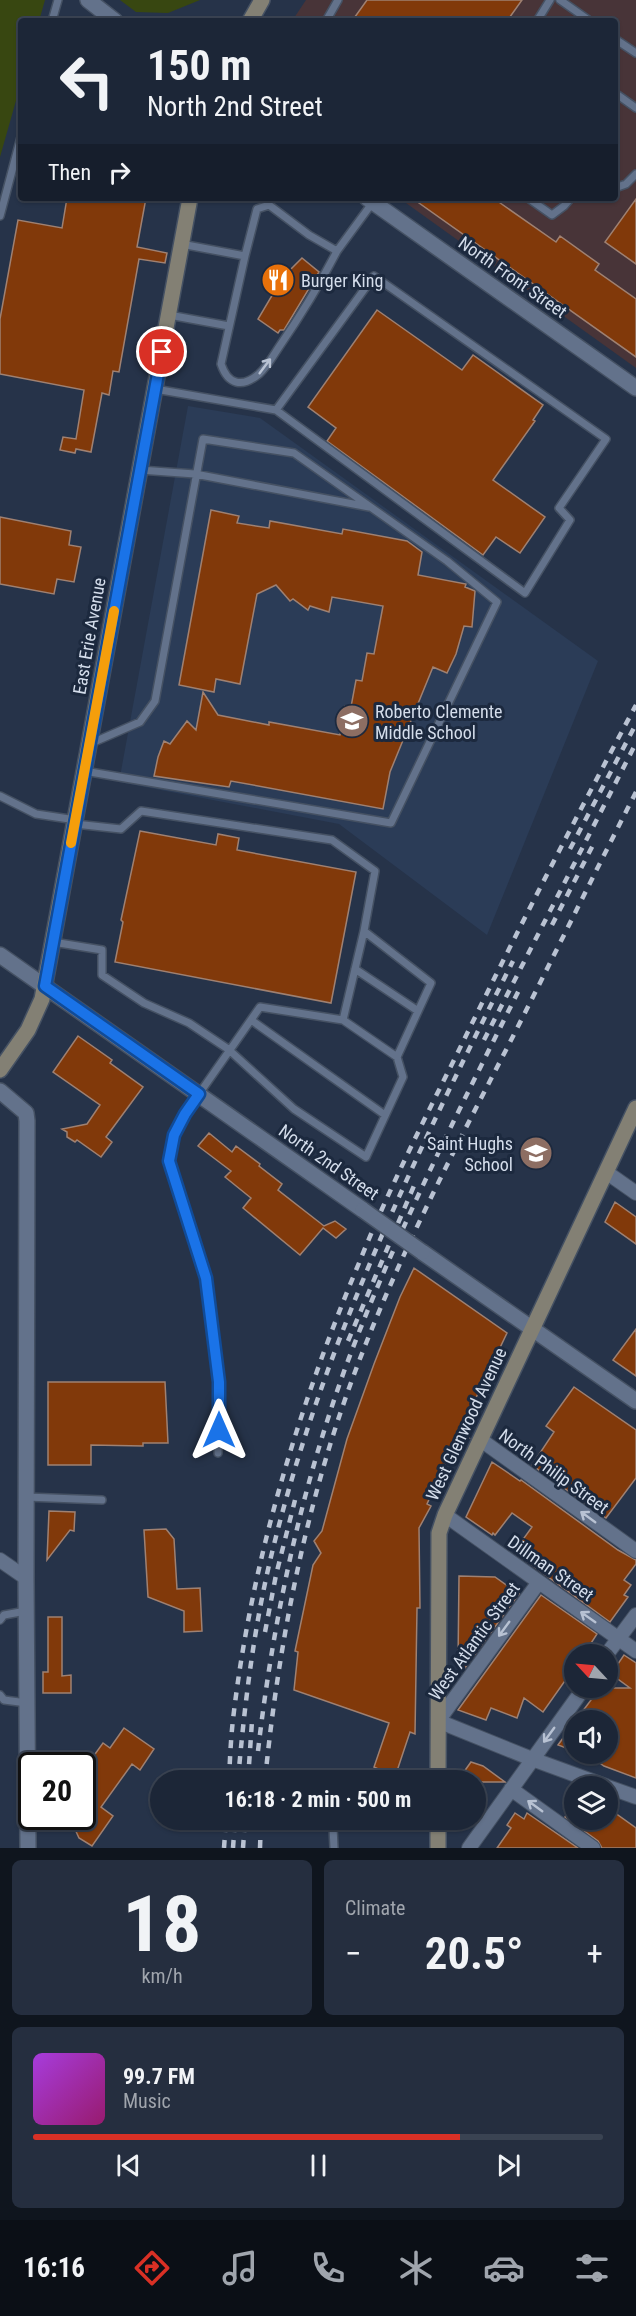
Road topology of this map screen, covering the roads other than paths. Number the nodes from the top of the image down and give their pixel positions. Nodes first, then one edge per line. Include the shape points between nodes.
1 (58, 0) edge
2 (88, 0) edge
3 (262, 0) edge
4 (338, 0) edge
5 (550, 0) edge
6 (560, 0) edge
7 (53, 18) edge
8 (111, 18) edge
9 (252, 18) edge
10 (328, 18) edge
11 (539, 18) edge
12 (586, 18) edge
13 (618, 41) edge
14 (636, 53) edge
15 (618, 95) edge
16 (636, 108) edge
17 (18, 148) edge
18 (636, 174) edge
19 (618, 187) edge
20 (189, 201) edge
21 (369, 201) edge
22 (371, 201) edge
23 (532, 201) edge
24 (568, 201) edge
25 (0, 216) edge
26 (182, 244) junction
27 (337, 251) junction
28 (245, 256) junction
29 (168, 315) junction
30 (229, 326) junction
31 (636, 388) edge
32 (155, 389) junction
33 (276, 410) junction
34 (140, 470) junction
35 (195, 474) junction
36 (371, 507) junction
37 (90, 741) junction
38 (84, 771) junction
39 (0, 796) edge
40 (75, 822) junction
41 (364, 931) junction
42 (53, 942) junction
43 (0, 955) edge
44 (355, 969) junction
45 (45, 986) junction
46 (418, 1011) junction
47 (251, 1020) junction
48 (343, 1020) junction
49 (228, 1049) junction
50 (397, 1057) junction
51 (0, 1070) edge
52 (0, 1091) edge
53 (199, 1094) junction
54 (636, 1108) edge
55 (385, 1115) junction
56 (606, 1172) junction
57 (636, 1192) edge
58 (532, 1329) junction
59 (636, 1401) edge
60 (481, 1440) junction
61 (218, 1453) dead end
62 (26, 1497) junction
63 (102, 1500) dead end
64 (445, 1515) junction
65 (636, 1551) edge
66 (0, 1560) edge
67 (26, 1578) junction
68 (539, 1582) junction
69 (26, 1611) junction
70 (636, 1615) edge
71 (0, 1620) edge
72 (619, 1638) junction
73 (615, 1644) edge
74 (636, 1651) edge
75 (0, 1695) edge
76 (577, 1698) edge
77 (27, 1702) junction
78 (438, 1721) junction
79 (532, 1760) junction
80 (438, 1770) edge
81 (576, 1776) edge
82 (511, 1789) junction
83 (618, 1791) edge
84 (636, 1797) edge
85 (333, 1830) edge
86 (438, 1830) edge
87 (28, 1848) edge
88 (334, 1848) edge
89 (438, 1848) edge
90 (469, 1848) edge
91 (593, 1848) edge

1 - 7 lane
2 - 8 street
3 - 9 main road
4 - 10 lane
5 - 11 lane
6 - 12 lane
13 - 14 lane
15 - 16 lane
17 - 25 lane
18 - 19 lane
20 - 26 main road, East Erie Avenue
21 - 27 lane
22 - 31 street, North Front Street
23 - 24 lane via 552,215
26 - 28 lane
26 - 29 main road, East Erie Avenue
27 - 28 lane via 269,205 257,209
30 -> 27 lane via 221,364 225,376 233,382 246,383 261,373 299,318
28 - 30 lane
29 - 30 lane
29 - 32 main road, East Erie Avenue
32 - 33 lane
32 - 34 main road, East Erie Avenue
33 - 33 lane via 374,276 606,439 559,508 570,520 525,593
34 - 35 lane
34 - 37 main road, East Erie Avenue
35 - 36 lane
35 - 36 lane via 203,439 294,453
35 - 37 lane via 154,701 140,722
36 - 38 lane via 497,602 391,823
37 - 38 main road, East Erie Avenue
38 - 40 main road, East Erie Avenue
39 - 40 lane via 36,814
40 - 41 lane via 121,829 141,811 332,840 375,871
40 - 42 main road, East Erie Avenue
41 - 44 lane
41 - 46 lane via 431,983
42 - 45 main road, East Erie Avenue
42 - 49 lane via 102,950 102,975 144,1004 189,1023
43 - 45 street, North 2nd Street
44 - 46 lane
44 - 48 lane
45 - 51 main road, East Erie Avenue via 28,1030
45 - 53 street, North 2nd Street
46 - 50 lane
47 - 48 lane via 260,1007
47 - 49 lane
47 - 55 lane
48 - 50 lane
49 - 53 lane
49 - 55 lane via 294,1109 366,1157
50 - 55 lane via 403,1077
52 - 62 street via 26,1113 27,1122
53 - 58 street, North 2nd Street, bridge
53 - 61 lane via 174,1135 169,1161 206,1278 219,1382
54 - 56 main road, West Glenwood Avenue
56 - 57 street
56 - 58 main road, West Glenwood Avenue
58 - 59 street, North 2nd Street
58 - 60 main road, West Glenwood Avenue
60 - 64 main road, West Glenwood Avenue
65 -> 60 street, North Philip Street
62 - 63 lane
62 - 67 street
64 - 68 street, Dillman Street
64 - 78 main road, West Glenwood Avenue via 439,1533
66 - 67 street
67 - 69 street
72 -> 68 street, Dillman Street
68 -> 78 street, West Atlantic Street
69 - 71 lane via 4,1615
69 - 77 street
70 - 72 street
72 - 73 street
72 - 74 street, Dillman Street
75 - 77 lane via 4,1700
76 -> 79 street
77 - 87 street
78 - 79 street
78 - 80 main road, West Glenwood Avenue
79 - 81 street
79 - 82 street
82 - 90 street
91 -> 82 street
83 - 84 street
85 - 88 lane
86 - 89 main road

